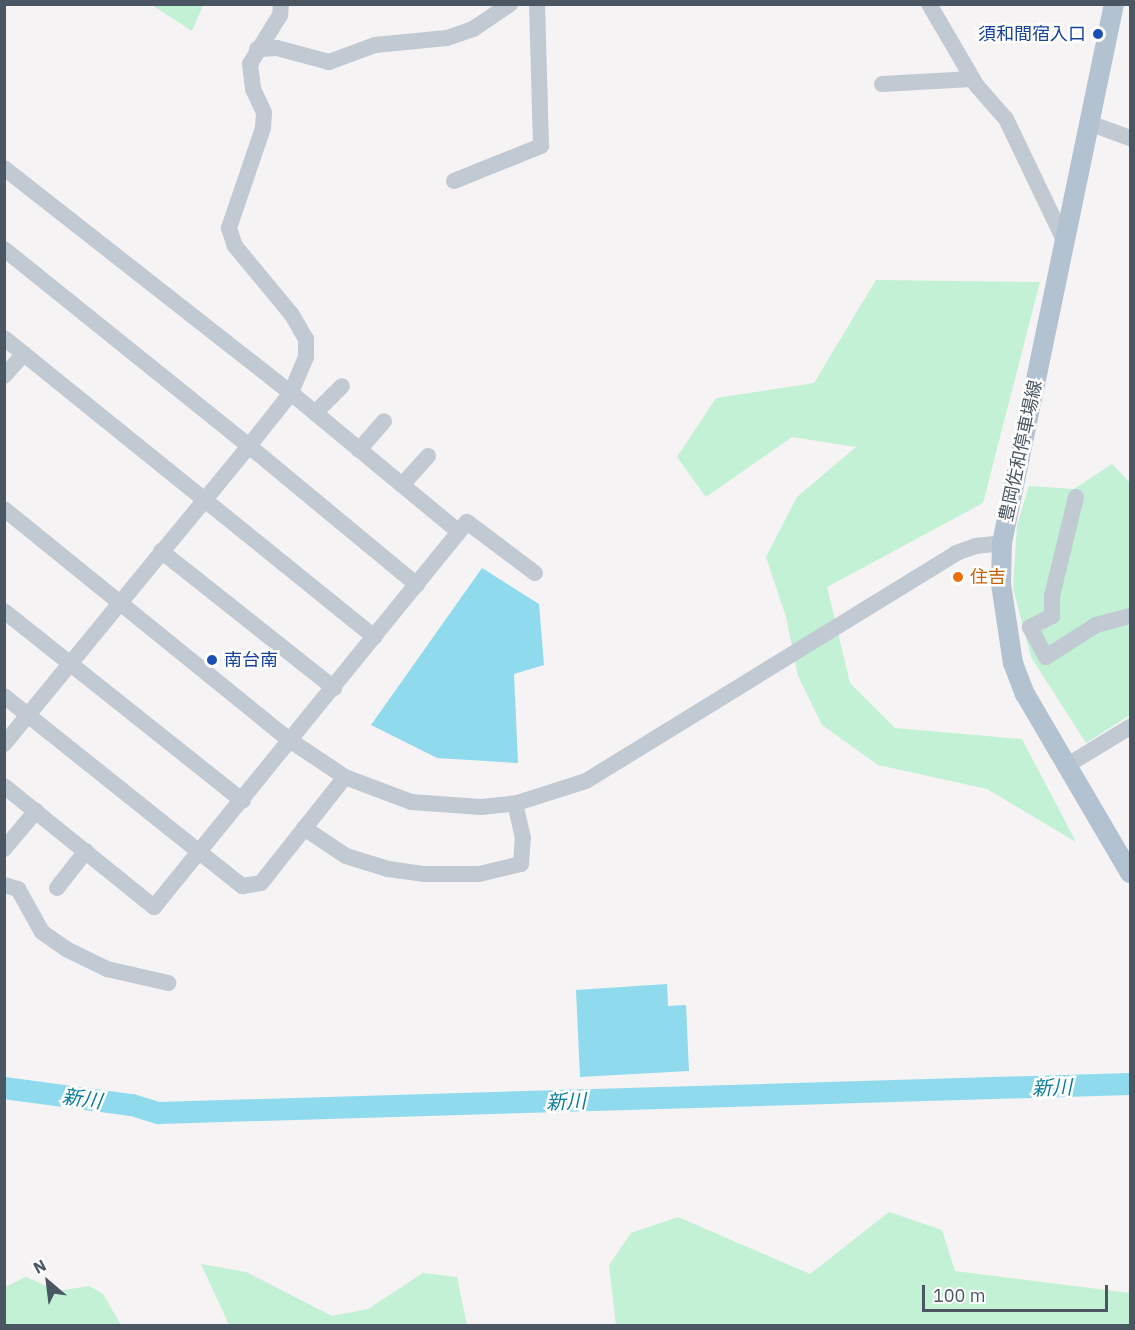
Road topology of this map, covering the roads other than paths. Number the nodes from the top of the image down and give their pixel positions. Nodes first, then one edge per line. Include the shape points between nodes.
1 (281, 4) edge
2 (510, 4) edge
3 (537, 4) edge
4 (929, 4) edge
5 (1114, 4) edge
6 (257, 49) junction
7 (972, 79) junction
8 (882, 84) dead end
9 (1089, 123) junction
10 (1131, 138) edge
11 (4, 168) edge
12 (454, 181) dead end
13 (1065, 242) junction
14 (4, 249) edge
15 (4, 338) edge
16 (24, 354) junction
17 (4, 376) edge
18 (342, 386) dead end
19 (291, 393) junction
20 (315, 413) junction
21 (384, 421) dead end
22 (249, 446) junction
23 (359, 450) junction
24 (428, 456) dead end
25 (402, 485) junction
26 (1076, 497) dead end
27 (205, 500) junction
28 (4, 509) edge
29 (459, 532) junction
30 (1002, 543) junction
31 (162, 551) junction
32 (535, 573) dead end
33 (417, 585) junction
34 (120, 602) junction
35 (4, 611) edge
36 (1131, 616) edge
37 (375, 637) junction
38 (70, 663) junction
39 (334, 688) junction
40 (4, 696) edge
41 (28, 714) junction
42 (1131, 727) edge
43 (291, 741) junction
44 (4, 744) edge
45 (1065, 766) junction
46 (345, 777) junction
47 (4, 786) edge
48 (243, 801) junction
49 (515, 804) junction
50 (36, 811) junction
51 (304, 828) junction
52 (4, 849) edge
53 (86, 851) junction
54 (199, 853) junction
55 (1131, 873) edge
56 (4, 885) edge
57 (57, 888) dead end
58 (168, 983) dead end

1 - 6 street via 280,15
2 - 6 street via 473,29 447,38 375,45 328,62 277,48
3 - 12 street via 541,146
4 - 7 street
5 - 9 main road, 豊岡佐和停車場線
6 - 19 street via 250,64 253,89 264,113 263,128 229,228 235,246 292,315 306,339 306,357
7 - 8 street
7 - 13 street via 1006,119
9 - 10 street
9 - 13 main road, 豊岡佐和停車場線
11 - 19 street
13 - 30 main road, 豊岡佐和停車場線
14 - 22 street
15 - 16 street
16 - 17 street
16 - 27 street
18 - 20 street
19 - 20 street
19 - 22 street
20 - 23 street
21 - 23 street
22 - 27 street
22 - 33 street
23 - 25 street
24 - 25 street
25 - 29 street
26 - 36 street via 1052,596 1052,616 1030,627 1046,657 1096,626
27 - 31 street
27 - 37 street
28 - 34 street
29 - 32 street via 467,522
29 - 33 street
30 - 45 main road, 豊岡佐和停車場線 via 1001,584 1013,663
30 - 49 street via 956,553 615,766 554,794
31 - 34 street
31 - 39 street
33 - 37 street
34 - 38 street
34 - 43 street
35 - 38 street
37 - 39 street
38 - 41 street
38 - 48 street
39 - 43 street
40 - 41 street
41 - 44 street
41 - 54 street
42 - 45 street
43 - 46 street
43 - 48 street
45 - 55 main road, 豊岡佐和停車場線
46 - 49 street via 411,802 481,807
46 - 51 street
47 - 50 street
48 - 54 street
49 - 51 street via 523,838 521,864 479,874 388,870 346,856
50 - 52 street
50 - 53 street
51 - 54 street via 261,883 243,886
53 - 54 street via 154,907
53 - 57 street
56 - 58 street via 18,889 42,932 66,949 107,969

